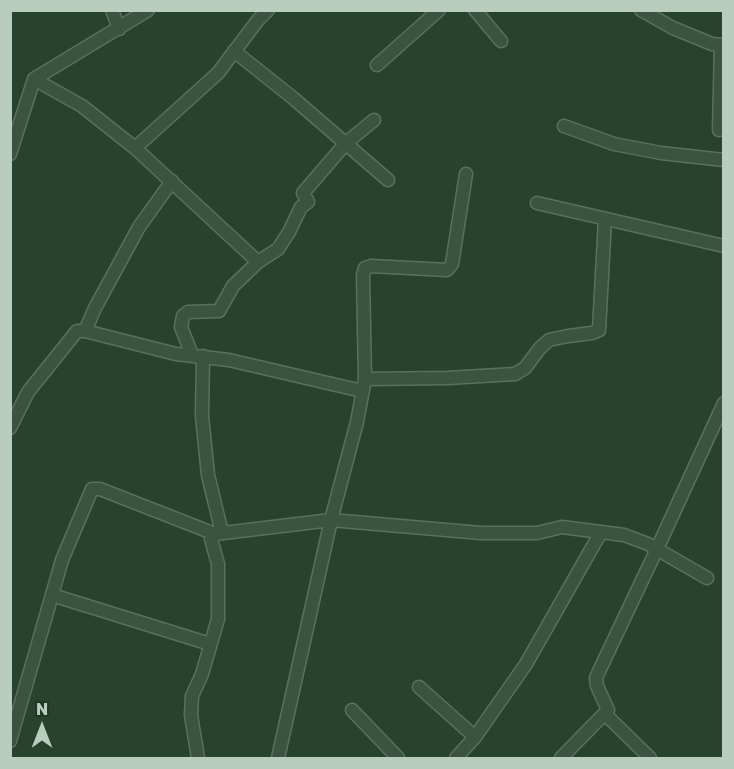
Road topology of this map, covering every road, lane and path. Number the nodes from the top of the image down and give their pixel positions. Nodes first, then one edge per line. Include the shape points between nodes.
1 (112, 10) edge
2 (148, 10) edge
3 (268, 10) edge
4 (439, 10) edge
5 (475, 10) edge
6 (641, 10) edge
7 (118, 28) junction
8 (501, 41) dead end
9 (722, 45) edge
10 (234, 51) junction
11 (377, 65) dead end
12 (34, 79) junction
13 (374, 120) dead end
14 (564, 126) dead end
15 (719, 130) dead end
16 (346, 142) junction
17 (135, 148) junction
18 (10, 154) edge
19 (723, 160) edge
20 (466, 174) dead end
21 (388, 180) dead end
22 (172, 181) junction
23 (537, 203) dead end
24 (605, 219) junction
25 (723, 246) edge
26 (258, 262) junction
27 (85, 331) junction
28 (197, 356) junction
29 (364, 385) junction
30 (723, 403) edge
31 (10, 428) edge
32 (331, 520) junction
33 (602, 532) junction
34 (218, 533) junction
35 (657, 549) junction
36 (706, 578) dead end
37 (52, 595) junction
38 (210, 644) junction
39 (419, 687) dead end
40 (352, 710) dead end
41 (605, 714) junction
42 (475, 737) junction
43 (10, 741) edge
44 (198, 759) edge
45 (278, 759) edge
46 (398, 759) edge
47 (456, 759) edge
48 (561, 759) edge
49 (650, 759) edge

1 - 7 street
2 - 7 street
3 - 10 street
4 - 11 street
5 - 8 street
6 - 9 street via 673,28
7 - 12 street
9 - 15 street
10 - 16 street
10 - 17 street via 218,73
12 - 17 street via 82,105
12 - 18 street
13 - 16 street
14 - 19 street via 614,144
16 - 21 street
16 - 26 street via 303,193 308,202 301,207 278,249
17 - 22 street
20 - 29 street via 452,264 447,270 365,268
22 - 26 street
22 - 27 street via 139,227
23 - 24 street
24 - 25 street
24 - 29 street via 599,330 549,340 515,374
26 - 28 street via 233,286 219,311 188,312 183,316 181,327
27 - 28 street
27 - 31 street via 77,331 59,351 28,392
28 - 29 street
28 - 34 street via 208,475
29 - 32 street
30 - 35 street
32 - 33 street via 481,533 537,533 562,527
32 - 34 street
32 - 45 street
33 - 35 street via 624,535
33 - 42 street via 526,664
34 - 37 street via 92,489 62,560
34 - 38 street via 211,539 218,564 218,619
35 - 36 street
35 - 41 street via 597,678 608,710
37 - 38 street
37 - 43 street
38 - 44 street via 192,696
39 - 42 street
40 - 46 street
41 - 48 street
41 - 49 street
42 - 47 street

